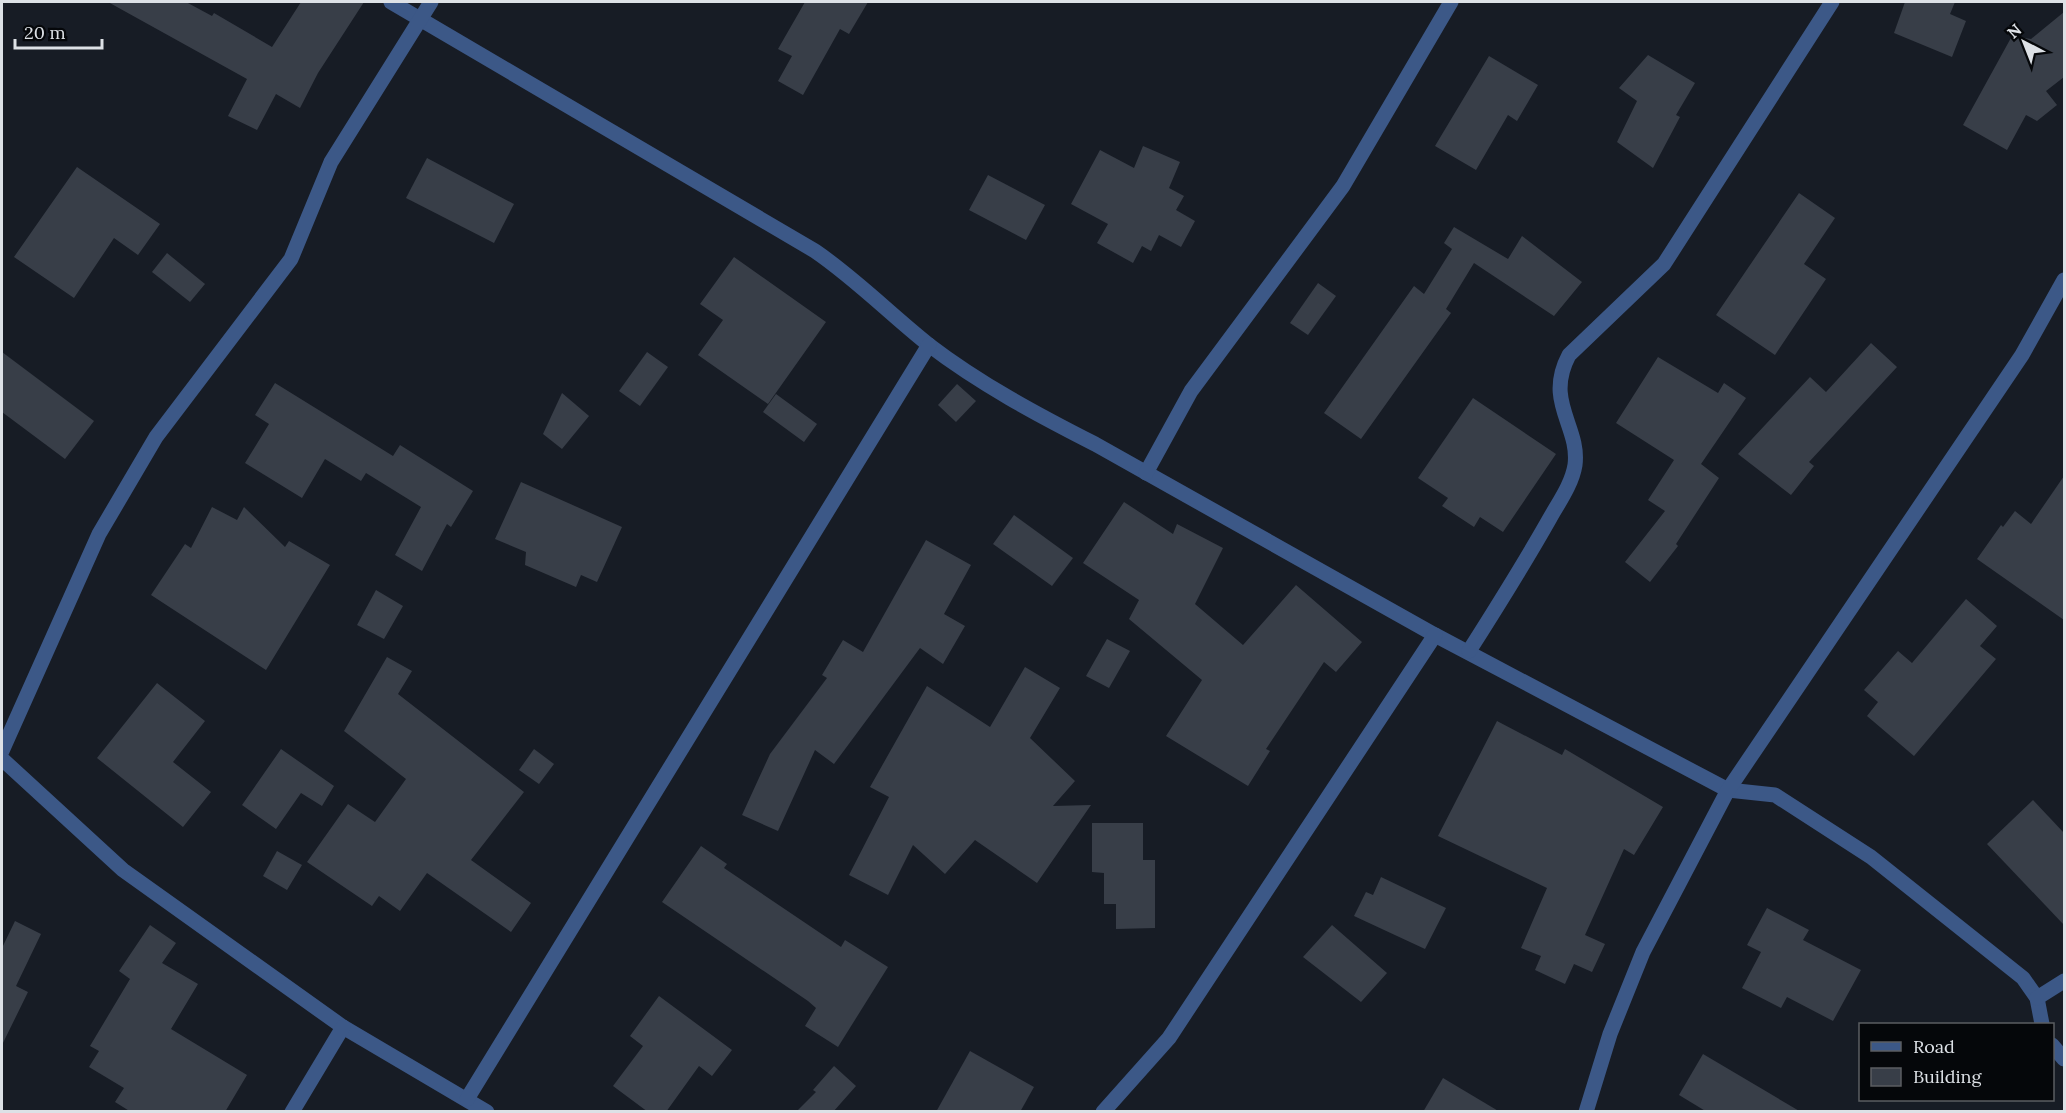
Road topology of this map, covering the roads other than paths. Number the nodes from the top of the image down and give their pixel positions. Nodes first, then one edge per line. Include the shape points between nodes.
1 (391, 2) edge
2 (430, 2) edge
3 (1451, 2) edge
4 (1832, 2) edge
5 (420, 19) junction
6 (2064, 280) edge
7 (929, 345) junction
8 (1146, 473) junction
9 (1435, 635) junction
10 (1469, 651) junction
11 (2, 751) edge
12 (2, 759) edge
13 (1728, 790) junction
14 (2064, 981) edge
15 (2037, 998) junction
16 (2042, 1023) edge
17 (343, 1027) junction
18 (2054, 1047) edge
19 (2064, 1059) edge
20 (467, 1099) junction
21 (292, 1112) edge
22 (487, 1112) edge
23 (1103, 1112) edge
24 (1586, 1112) edge

1 - 5 street
2 - 5 street
3 - 8 street via 1343,186 1191,391
4 - 10 street via 1664,264 1569,355 1563,366 1561,395 1576,452 1575,468 1519,573
5 - 7 street via 815,251
5 - 11 street via 331,162 291,259 156,437 105,525 40,660
6 - 13 street via 2022,355
7 - 8 street via 1038,415
7 - 20 street
8 - 9 street
9 - 10 street
9 - 23 street via 1169,1038
10 - 13 street
12 - 17 street via 123,870
13 - 15 street via 1775,795 1842,837 2015,971
13 - 24 street via 1643,952 1610,1034
14 - 15 street
15 - 16 street
17 - 20 street
17 - 21 street
18 - 19 street
20 - 22 street

